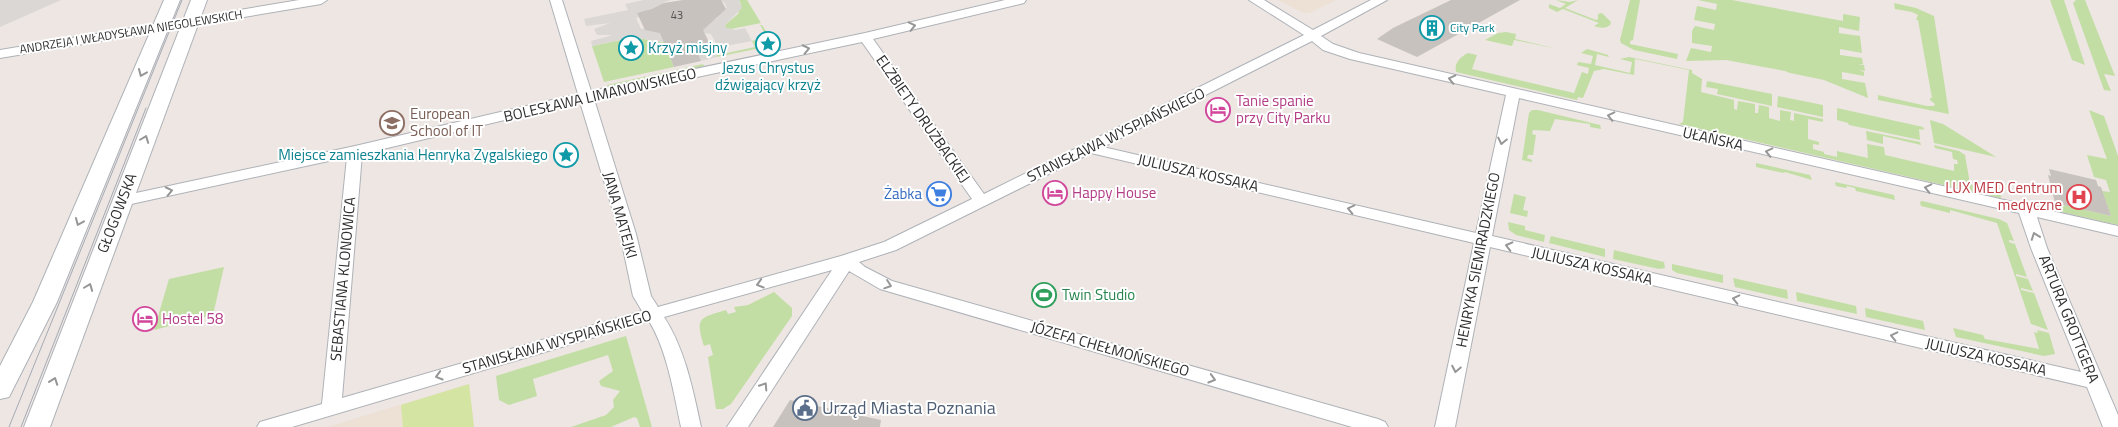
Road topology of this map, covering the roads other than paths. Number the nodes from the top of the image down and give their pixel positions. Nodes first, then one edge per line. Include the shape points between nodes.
1 (172, 0) edge
2 (199, 0) edge
3 (321, 0) edge
4 (556, 0) edge
5 (1020, 0) edge
6 (1255, 0) edge
7 (1381, 0) edge
8 (190, 23) junction
9 (161, 28) junction
10 (864, 36) junction
11 (1313, 36) junction
12 (0, 54) edge
13 (1513, 93) junction
14 (585, 97) junction
15 (1089, 148) junction
16 (355, 151) junction
17 (122, 201) junction
18 (982, 201) junction
19 (2026, 210) junction
20 (2118, 231) edge
21 (1482, 240) junction
22 (847, 260) junction
23 (654, 314) junction
24 (2095, 382) junction
25 (0, 390) edge
26 (331, 408) junction
27 (37, 427) edge
28 (267, 427) edge
29 (691, 427) edge
30 (737, 427) edge
31 (1378, 427) edge
32 (1445, 427) edge
33 (2113, 427) edge

1 - 9 street, GŁOGOWSKA
2 - 8 street, GŁOGOWSKA
3 - 8 street, ANDRZEJA I WŁADYSŁAWA NIEGOLEWSKICH
4 - 14 street, JANA MATEJKI
10 -> 5 street, BOLESŁAWA LIMANOWSKIEGO
6 - 11 street, UŁAŃSKA
7 - 11 street, STANISŁAWA WYSPIAŃSKIEGO
8 - 9 street, ANDRZEJA I WŁADYSŁAWA NIEGOLEWSKICH
17 -> 8 street, GŁOGOWSKA
9 - 12 street, ANDRZEJA I WŁADYSŁAWA NIEGOLEWSKICH
9 -> 25 street, GŁOGOWSKA via 45,302
14 -> 10 street, BOLESŁAWA LIMANOWSKIEGO
10 - 18 street, ELŻBIETY DRUŻBACKIEJ
13 -> 11 street, UŁAŃSKA via 1355,56 1328,47
11 - 15 street, STANISŁAWA WYSPIAŃSKIEGO
19 -> 13 street, UŁAŃSKA
13 -> 21 street, HENRYKA SIEMIRADZKIEGO
14 - 16 street, BOLESŁAWA LIMANOWSKIEGO
14 - 23 street, JANA MATEJKI via 628,234 642,296
15 - 18 street, STANISŁAWA WYSPIAŃSKIEGO
21 -> 15 street, JULIUSZA KOSSAKA
17 -> 16 street, BOLESŁAWA LIMANOWSKIEGO
16 - 26 street, SEBASTIANA KLONOWICA
27 -> 17 street, GŁOGOWSKA
18 - 22 street, STANISŁAWA WYSPIAŃSKIEGO via 890,246
19 - 20 street, UŁAŃSKA
24 -> 19 street, ARTURA GROTTGERA
24 -> 21 street, JULIUSZA KOSSAKA
21 -> 32 street, HENRYKA SIEMIRADZKIEGO
22 -> 23 street, STANISŁAWA WYSPIAŃSKIEGO
30 -> 22 street
22 -> 31 street, JÓZEFA CHEŁMOŃSKIEGO via 859,271 886,285
23 -> 26 street, STANISŁAWA WYSPIAŃSKIEGO
23 - 29 street, JANA MATEJKI via 667,340
24 - 33 street, ARTURA GROTTGERA
26 - 28 street, STANISŁAWA WYSPIAŃSKIEGO

